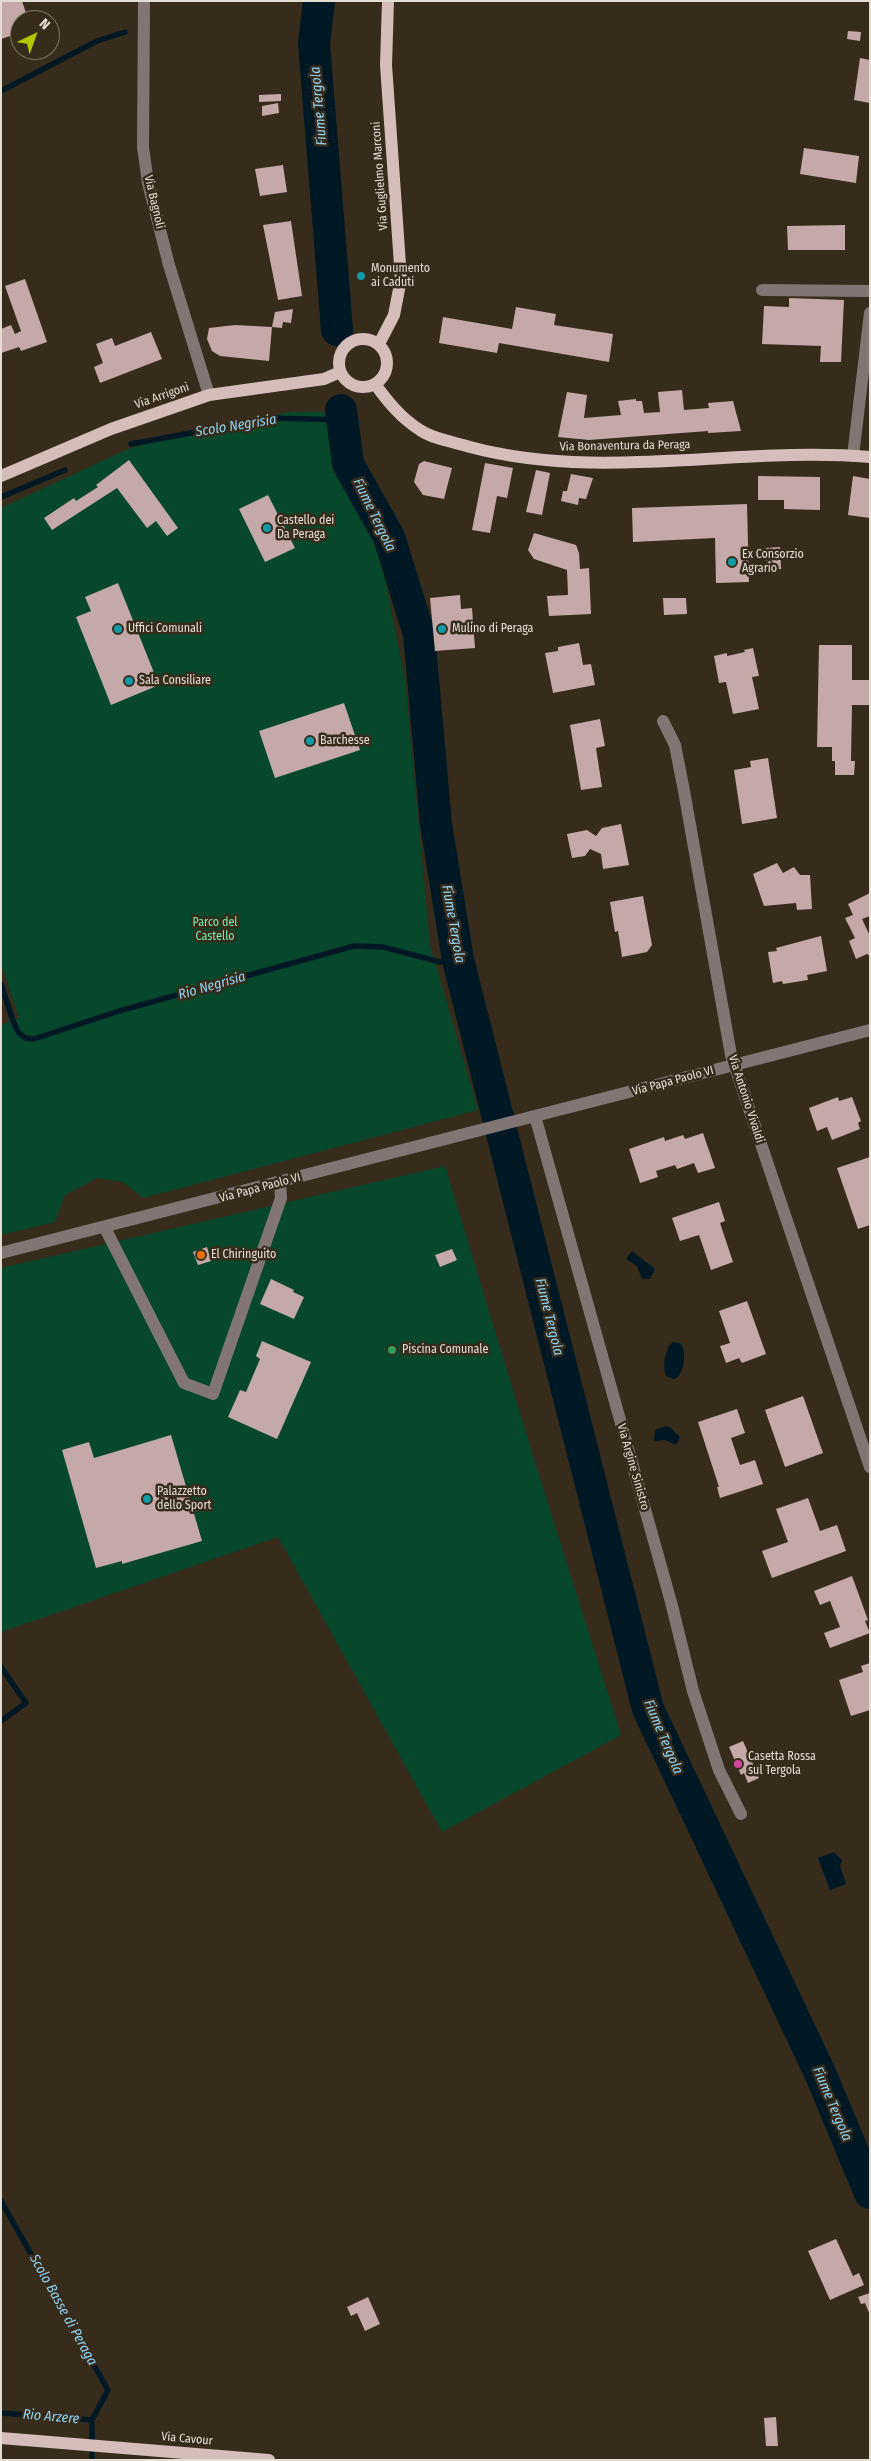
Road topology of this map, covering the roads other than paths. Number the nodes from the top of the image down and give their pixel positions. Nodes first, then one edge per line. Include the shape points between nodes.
1 (144, 1) edge
2 (388, 1) edge
3 (762, 290) dead end
4 (870, 291) edge
5 (870, 314) edge
6 (379, 344) junction
7 (340, 372) junction
8 (375, 384) junction
9 (210, 395) junction
10 (854, 456) junction
11 (870, 457) edge
12 (1, 476) edge
13 (663, 721) dead end
14 (870, 1030) edge
15 (734, 1065) junction
16 (535, 1116) junction
17 (280, 1183) junction
18 (105, 1228) junction
19 (1, 1254) edge
20 (870, 1467) edge
21 (741, 1814) dead end
22 (1, 2438) edge
23 (269, 2460) edge

1 - 9 street, Via Bagnoli via 142,147 148,183 169,265
2 - 6 main road, Via Guglielmo Marconi via 386,65 401,279 394,315
3 - 4 street
5 - 10 street
6 - 7 main road via 365,339 350,343 341,354
6 - 8 main road via 387,357 387,365 386,373
7 - 8 main road via 347,381 359,387
7 - 9 main road, Via Arrigoni via 311,382
8 - 10 main road, Via Bonaventura da Peraga via 388,403 421,432 500,455 606,463
9 - 12 main road, Via Arrigoni via 111,429
10 - 11 main road, Via Bonaventura da Peraga
13 - 15 street, Via Antonio Vivaldi via 674,745 684,791
14 - 15 street, Via Papa Paolo VI
15 - 16 street, Via Papa Paolo VI
15 - 20 street, Via Antonio Vivaldi
16 - 17 street, Via Papa Paolo VI
16 - 21 street, Via Argine Sinistro via 671,1602 692,1691 719,1770
17 - 18 street, Via Papa Paolo VI
17 - 18 street via 281,1198 213,1394 184,1383
18 - 19 street, Via Papa Paolo VI
22 - 23 main road, Via Cavour

